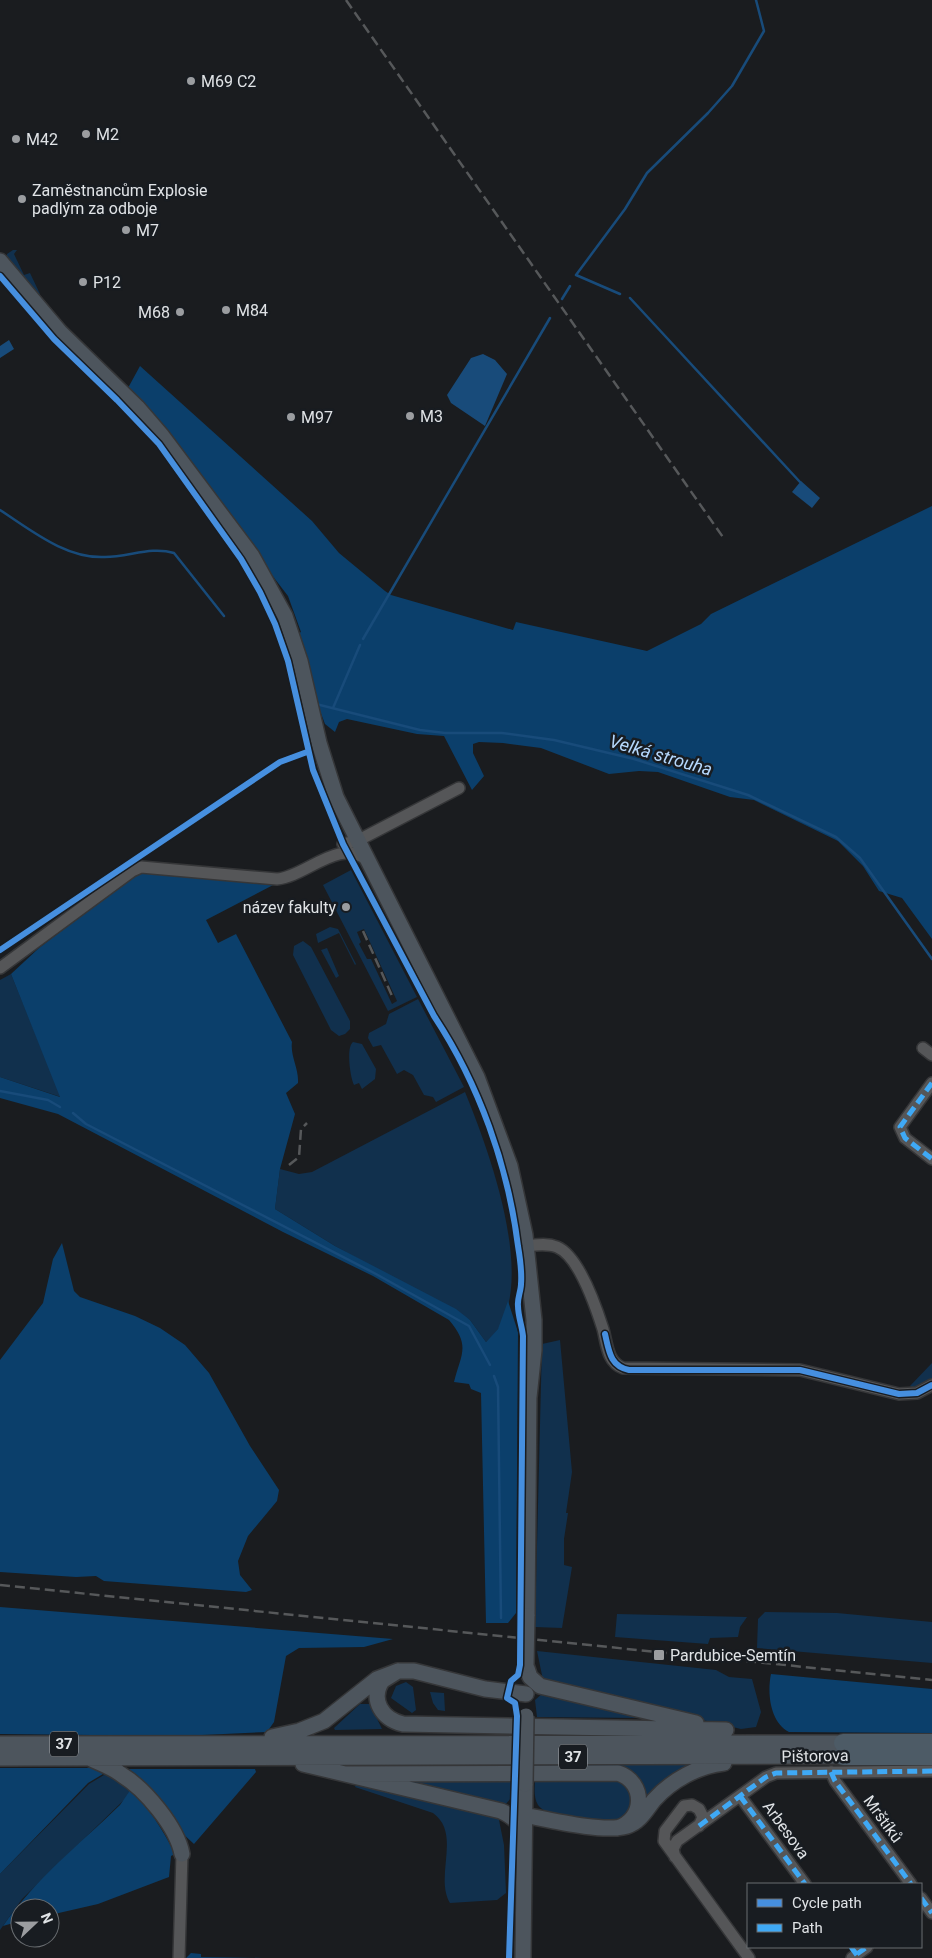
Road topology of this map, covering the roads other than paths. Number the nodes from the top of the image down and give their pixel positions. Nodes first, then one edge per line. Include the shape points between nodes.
1 (0, 261) edge
2 (459, 788) dead end
3 (349, 846) junction
4 (0, 968) edge
5 (932, 1083) edge
6 (932, 1159) edge
7 (526, 1246) junction
8 (932, 1385) edge
9 (526, 1665) junction
10 (398, 1671) junction
11 (526, 1694) junction
12 (726, 1730) junction
13 (932, 1743) edge
14 (0, 1744) edge
15 (236, 1744) junction
16 (786, 1749) junction
17 (843, 1749) junction
18 (932, 1756) edge
19 (88, 1757) junction
20 (0, 1758) edge
21 (268, 1758) junction
22 (932, 1771) edge
23 (831, 1772) junction
24 (347, 1774) junction
25 (740, 1796) junction
26 (524, 1815) junction
27 (546, 1819) junction
28 (699, 1826) junction
29 (617, 1828) junction
30 (524, 1840) junction
31 (182, 1854) joint
32 (675, 1857) junction
33 (804, 1883) edge
34 (909, 1883) edge
35 (922, 1902) edge
36 (932, 1914) edge
37 (180, 1958) edge
38 (523, 1958) edge
39 (749, 1958) edge

1 - 3 main road via 60,332 150,421 266,579 285,616 300,661 328,773 348,824
2 - 3 street
3 - 4 street via 288,877 234,876 156,866 136,868
3 - 7 main road via 367,860 484,1092 515,1184
5 - 6 street via 900,1127 905,1138
7 - 8 street via 553,1245 571,1258 598,1313 610,1355 623,1368 800,1370 900,1394 917,1393
7 - 9 main road, bridge via 534,1336 529,1397
9 - 11 main road
9 - 12 main road via 530,1677 540,1686
10 - 11 main road via 414,1671 485,1689
10 - 12 main road via 382,1681 377,1695 384,1714 402,1724
10 - 15 main road via 377,1679 316,1725
11 - 26 main road, bridge
12 - 16 main road
13 - 17 highway, 37
14 - 15 main road, 37
15 - 16 main road, 37
16 - 17 main road, 37
16 - 21 main road, 37
16 - 29 main road via 697,1770 670,1786 635,1822
17 - 18 highway, 37
19 - 20 main road, 37
19 - 21 main road, 37
19 - 31 main road via 121,1774 144,1792 173,1831
21 - 24 main road
22 - 23 street, Pištorova
23 - 25 street, Pištorova via 776,1773
23 - 34 street, Mrštíků
24 - 29 main road via 618,1774 633,1783 639,1802 631,1820
24 - 30 main road via 504,1812 519,1824
25 - 28 street, Pištorova
25 - 33 street, Arbesova
26 - 27 main road
26 - 30 main road
27 - 29 main road
27 - 30 main road via 532,1826
28 - 32 street, Pištorova via 674,1845
28 - 32 street via 703,1817 698,1807 686,1806 678,1812 663,1835
30 - 38 main road
31 - 37 street
32 - 39 street
35 - 36 street

